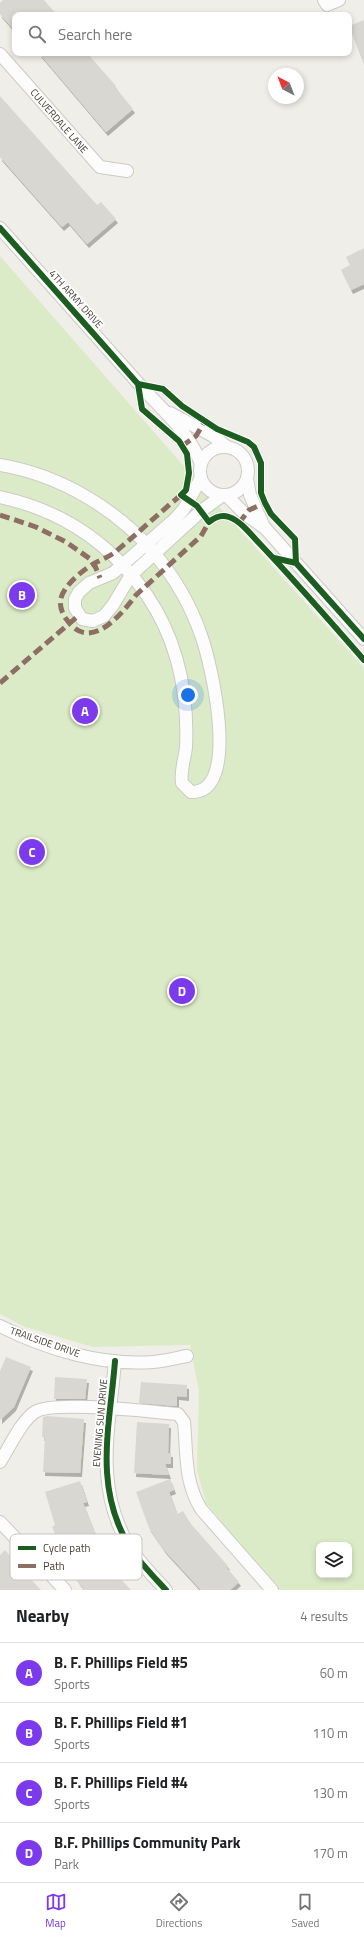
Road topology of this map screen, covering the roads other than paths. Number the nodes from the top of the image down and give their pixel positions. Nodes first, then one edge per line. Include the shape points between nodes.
1 (339, 0) edge
2 (325, 3) edge
3 (0, 54) edge
4 (127, 171) dead end
5 (0, 228) edge
6 (162, 409) junction
7 (227, 446) junction
8 (201, 464) junction
9 (0, 465) edge
10 (201, 478) junction
11 (247, 480) junction
12 (224, 495) junction
13 (0, 497) edge
14 (265, 528) junction
15 (146, 544) junction
16 (154, 553) junction
17 (122, 565) junction
18 (131, 575) junction
19 (364, 639) edge
20 (0, 1326) edge
21 (187, 1356) dead end
22 (115, 1361) junction
23 (111, 1409) junction
24 (0, 1462) edge
25 (0, 1522) edge
26 (11, 1534) edge
27 (124, 1534) edge
28 (142, 1563) edge
29 (55, 1580) edge
30 (65, 1590) edge
31 (166, 1590) edge
32 (272, 1590) edge

1 - 2 street
3 - 4 street, CULVERDALE LANE via 100,167
5 - 6 street, 4TH ARMY DRIVE
6 - 7 street, 4TH ARMY DRIVE
6 - 8 street, 4TH ARMY DRIVE via 190,440
7 - 8 street via 208,453
7 - 11 street, 4TH ARMY DRIVE via 234,448 245,458 249,472
8 - 10 street, 4TH ARMY DRIVE
9 - 15 street via 43,477 82,494 117,518
10 - 12 street, 4TH ARMY DRIVE via 209,490
10 - 15 street via 184,509
11 - 12 street via 235,493
11 - 14 street, 4TH ARMY DRIVE via 255,508
12 - 14 street, 4TH ARMY DRIVE
12 - 16 street via 200,511
13 - 17 street via 35,507 71,523 98,541
14 - 19 street, 4TH ARMY DRIVE
15 - 16 street
15 - 17 street
16 - 18 street
16 - 18 street via 171,576 192,614 213,674 218,714 216,774 210,785 198,792 191,792 182,783 186,714 180,673 174,653 158,615
17 - 18 street
17 - 18 street via 111,574 89,583 79,592 74,603 78,616 90,621 100,618 113,606
20 - 22 street, TRAILSIDE DRIVE via 58,1349
21 - 22 street, TRAILSIDE DRIVE via 153,1362
22 - 23 street, EVENING SUN DRIVE
23 - 24 street via 42,1408 28,1419
23 - 27 street, EVENING SUN DRIVE via 106,1463 107,1486
23 - 32 street via 178,1414 184,1422 188,1481 194,1499
25 - 26 street
28 - 31 street, EVENING SUN DRIVE
29 - 30 street

